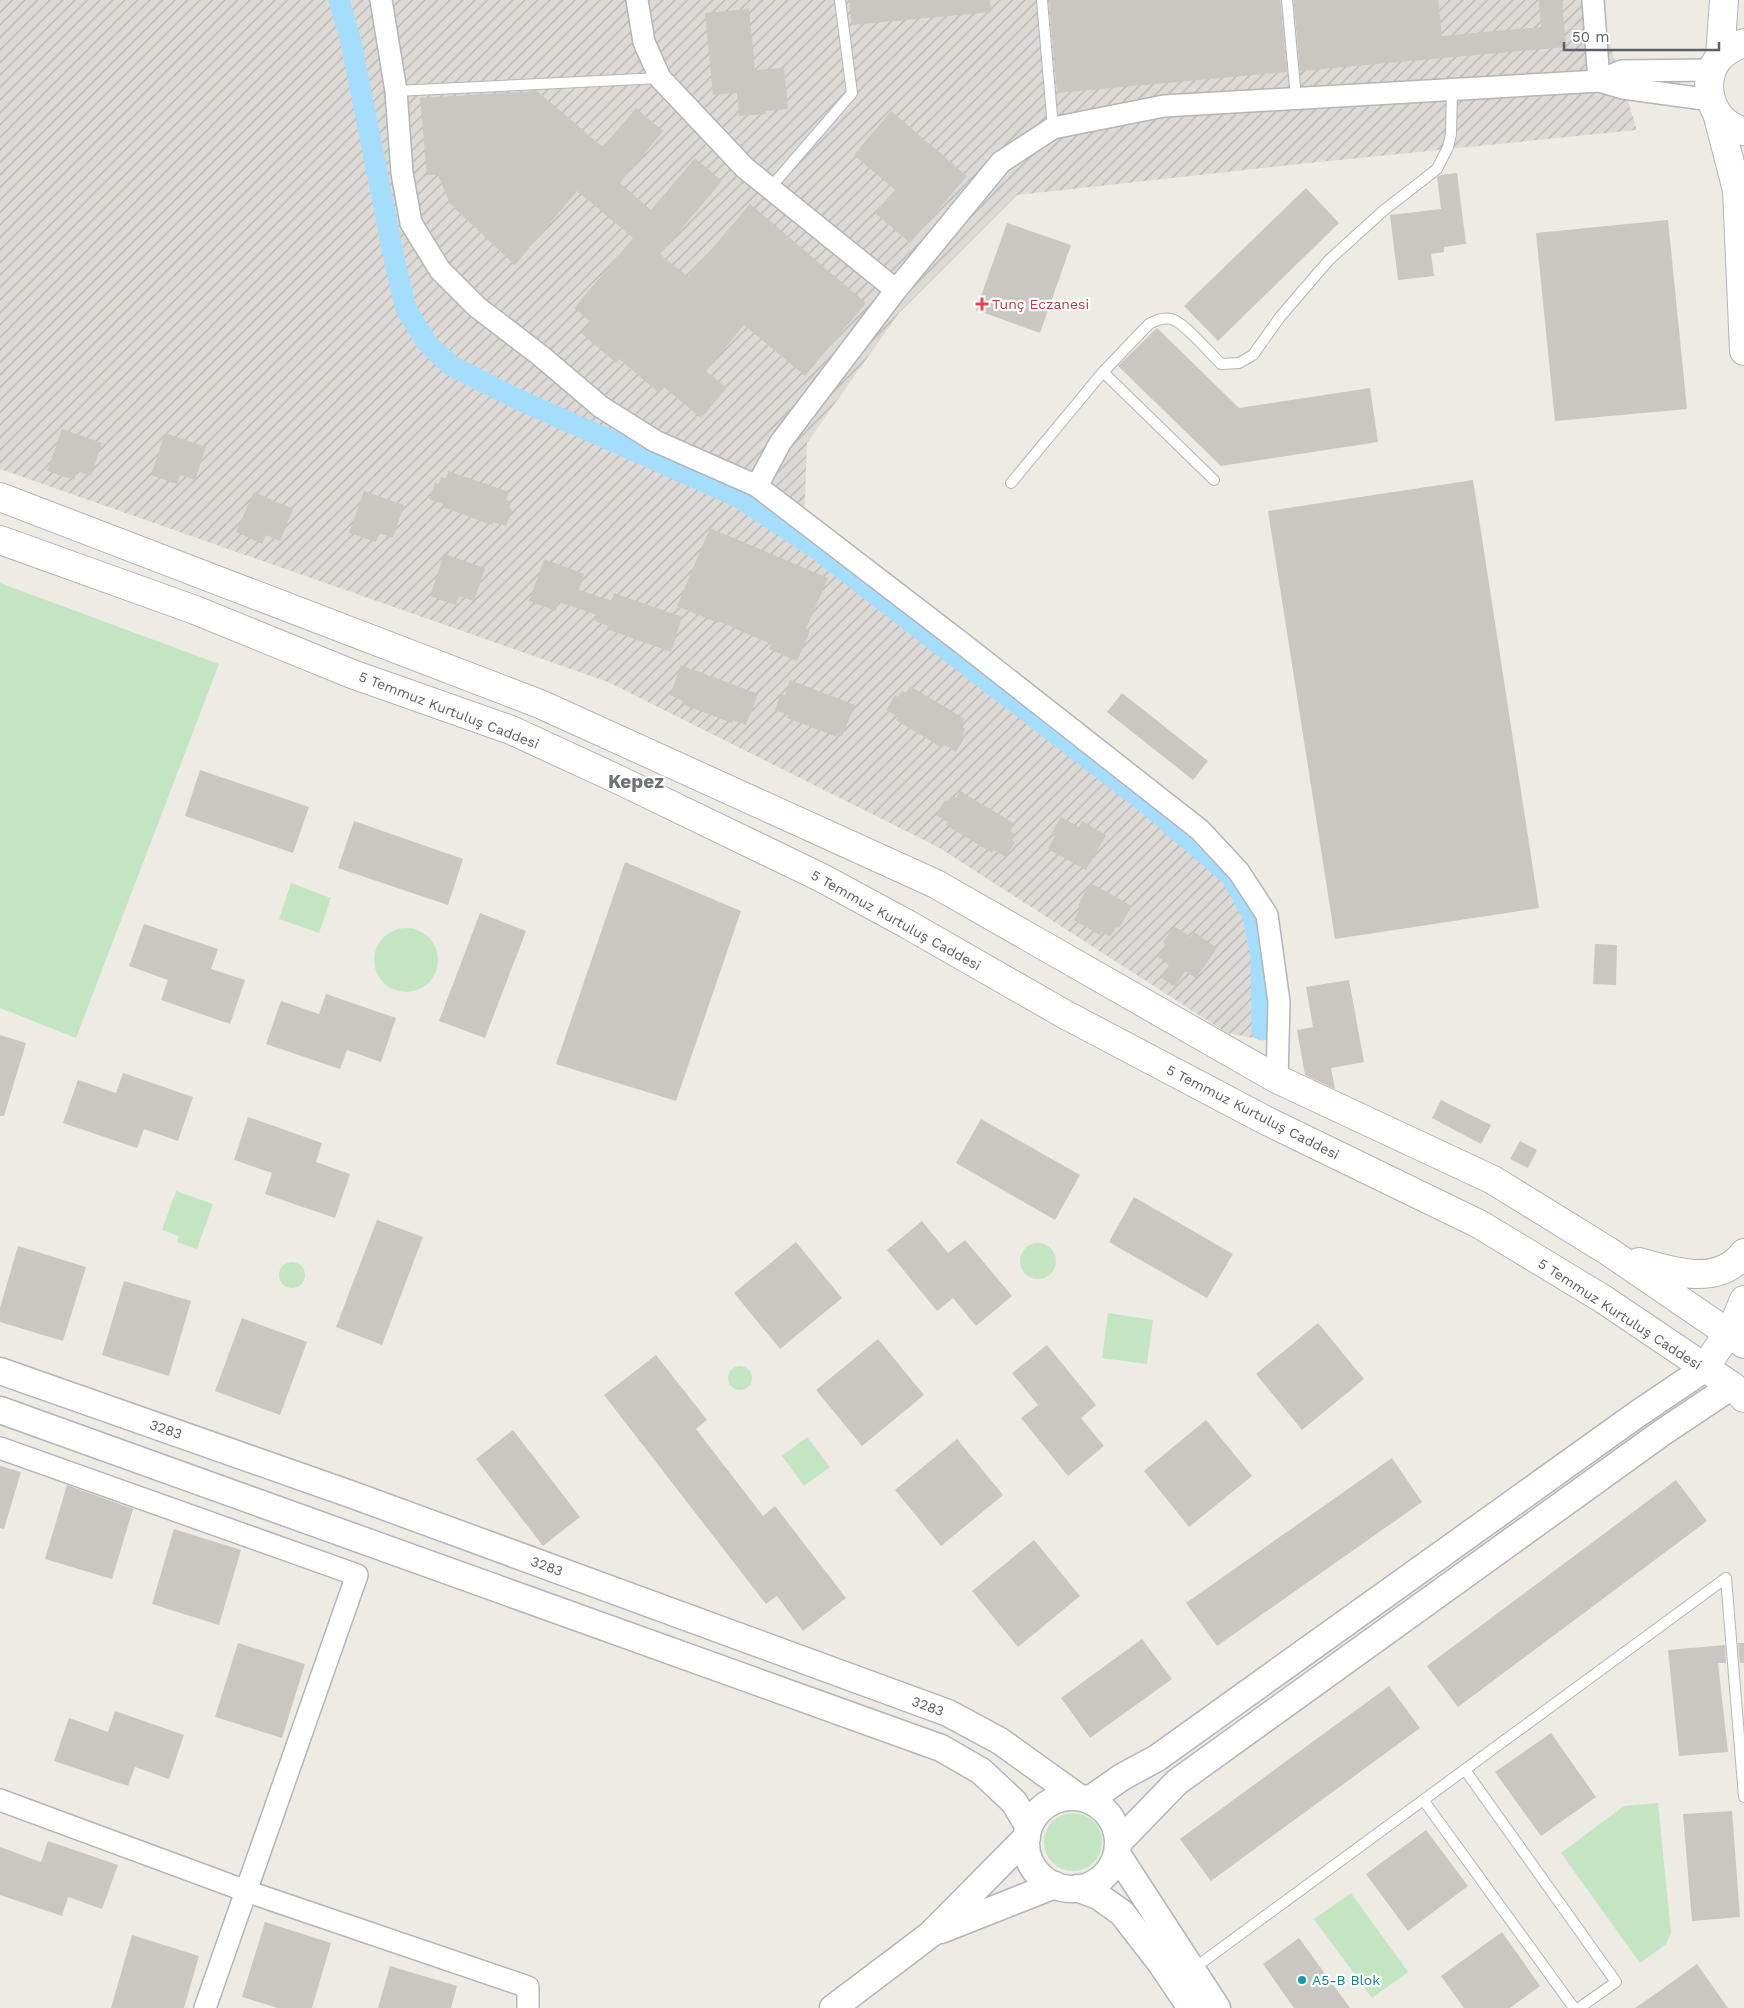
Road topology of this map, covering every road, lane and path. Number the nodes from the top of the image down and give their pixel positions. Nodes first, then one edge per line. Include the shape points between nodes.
1 (381, 0) edge
2 (637, 0) edge
3 (840, 0) edge
4 (1042, 0) edge
5 (1287, 0) edge
6 (1593, 0) edge
7 (1724, 0) edge
8 (1744, 43) edge
9 (1716, 64) junction
10 (660, 78) junction
11 (1599, 81) junction
12 (1452, 89) junction
13 (396, 91) junction
14 (1296, 98) junction
15 (1714, 107) junction
16 (1053, 128) junction
17 (1744, 131) edge
18 (770, 188) junction
19 (896, 290) junction
20 (1744, 351) edge
21 (1103, 372) junction
22 (1214, 480) dead end
23 (1011, 484) dead end
24 (757, 486) junction
25 (0, 498) edge
26 (0, 540) edge
27 (1277, 1079) junction
28 (1608, 1251) junction
29 (1744, 1253) edge
30 (1744, 1300) edge
31 (1736, 1338) edge
32 (1704, 1369) junction
33 (0, 1370) edge
34 (1740, 1385) edge
35 (0, 1410) edge
36 (0, 1448) edge
37 (1465, 1770) junction
38 (1744, 1797) edge
39 (1083, 1799) junction
40 (0, 1800) edge
41 (1424, 1801) junction
42 (1028, 1832) junction
43 (1117, 1849) junction
44 (1066, 1887) junction
45 (246, 1890) junction
46 (931, 1934) junction
47 (1192, 1970) junction
48 (204, 2008) edge
49 (528, 2008) edge
50 (833, 2008) edge
51 (1191, 2008) edge
52 (1217, 2008) edge
53 (1574, 2008) edge
54 (1580, 2008) edge

1 - 13 street
2 - 10 street via 644,42
3 - 18 lane via 852,93
4 - 16 lane
5 - 14 lane
6 - 11 street
7 - 9 main road
8 - 9 main road via 1732,48
9 - 11 street via 1622,71
9 - 15 main road via 1709,85
10 - 13 lane
10 - 18 street via 746,168
11 - 12 street
11 - 15 street
12 - 14 street
12 - 21 lane via 1451,134 1437,170 1329,260 1292,302 1253,355 1239,363 1221,364 1178,321 1162,318 1149,324
13 - 24 street via 402,173 411,223 440,270 477,307 600,407 655,442
14 - 16 street via 1164,106
15 - 17 main road via 1728,124
15 - 20 main road via 1737,190
16 - 19 street via 1001,162
18 - 19 street
19 - 24 street via 780,443
21 - 22 lane
21 - 23 lane
24 - 27 street via 1200,830 1239,872 1267,915 1279,1002
25 - 27 main road via 576,720 936,884
26 - 32 main road, 5 Temmuz Kurtuluş Caddesi via 195,610 352,674 511,730 822,878 1066,1015 1258,1116 1479,1224 1603,1298
27 - 28 main road via 1493,1180
28 - 29 main road via 1672,1272 1703,1274 1724,1270
28 - 31 main road
30 - 31 main road via 1734,1324
31 - 32 main road
32 - 34 main road, 5 Temmuz Kurtuluş Caddesi
32 - 39 street via 1157,1758
33 - 39 street, 3283 via 353,1495 948,1713 1000,1740
34 - 43 street via 1663,1432 1177,1782
35 - 42 street via 941,1748 980,1771 1014,1802
36 - 45 street via 357,1575
37 - 38 lane via 1726,1578
37 - 41 lane
37 - 54 lane via 1616,1982
39 - 42 street via 1067,1797 1048,1804 1034,1818
39 - 43 street via 1098,1805 1113,1822
40 - 45 street
41 - 47 lane
41 - 53 lane
42 - 44 street via 1027,1849 1036,1870
42 - 46 street
43 - 44 street via 1106,1874 1093,1883
43 - 47 street
44 - 46 street
44 - 51 street via 1098,1896 1122,1913
45 - 48 street
45 - 49 street via 528,1986
46 - 50 street
47 - 52 street

